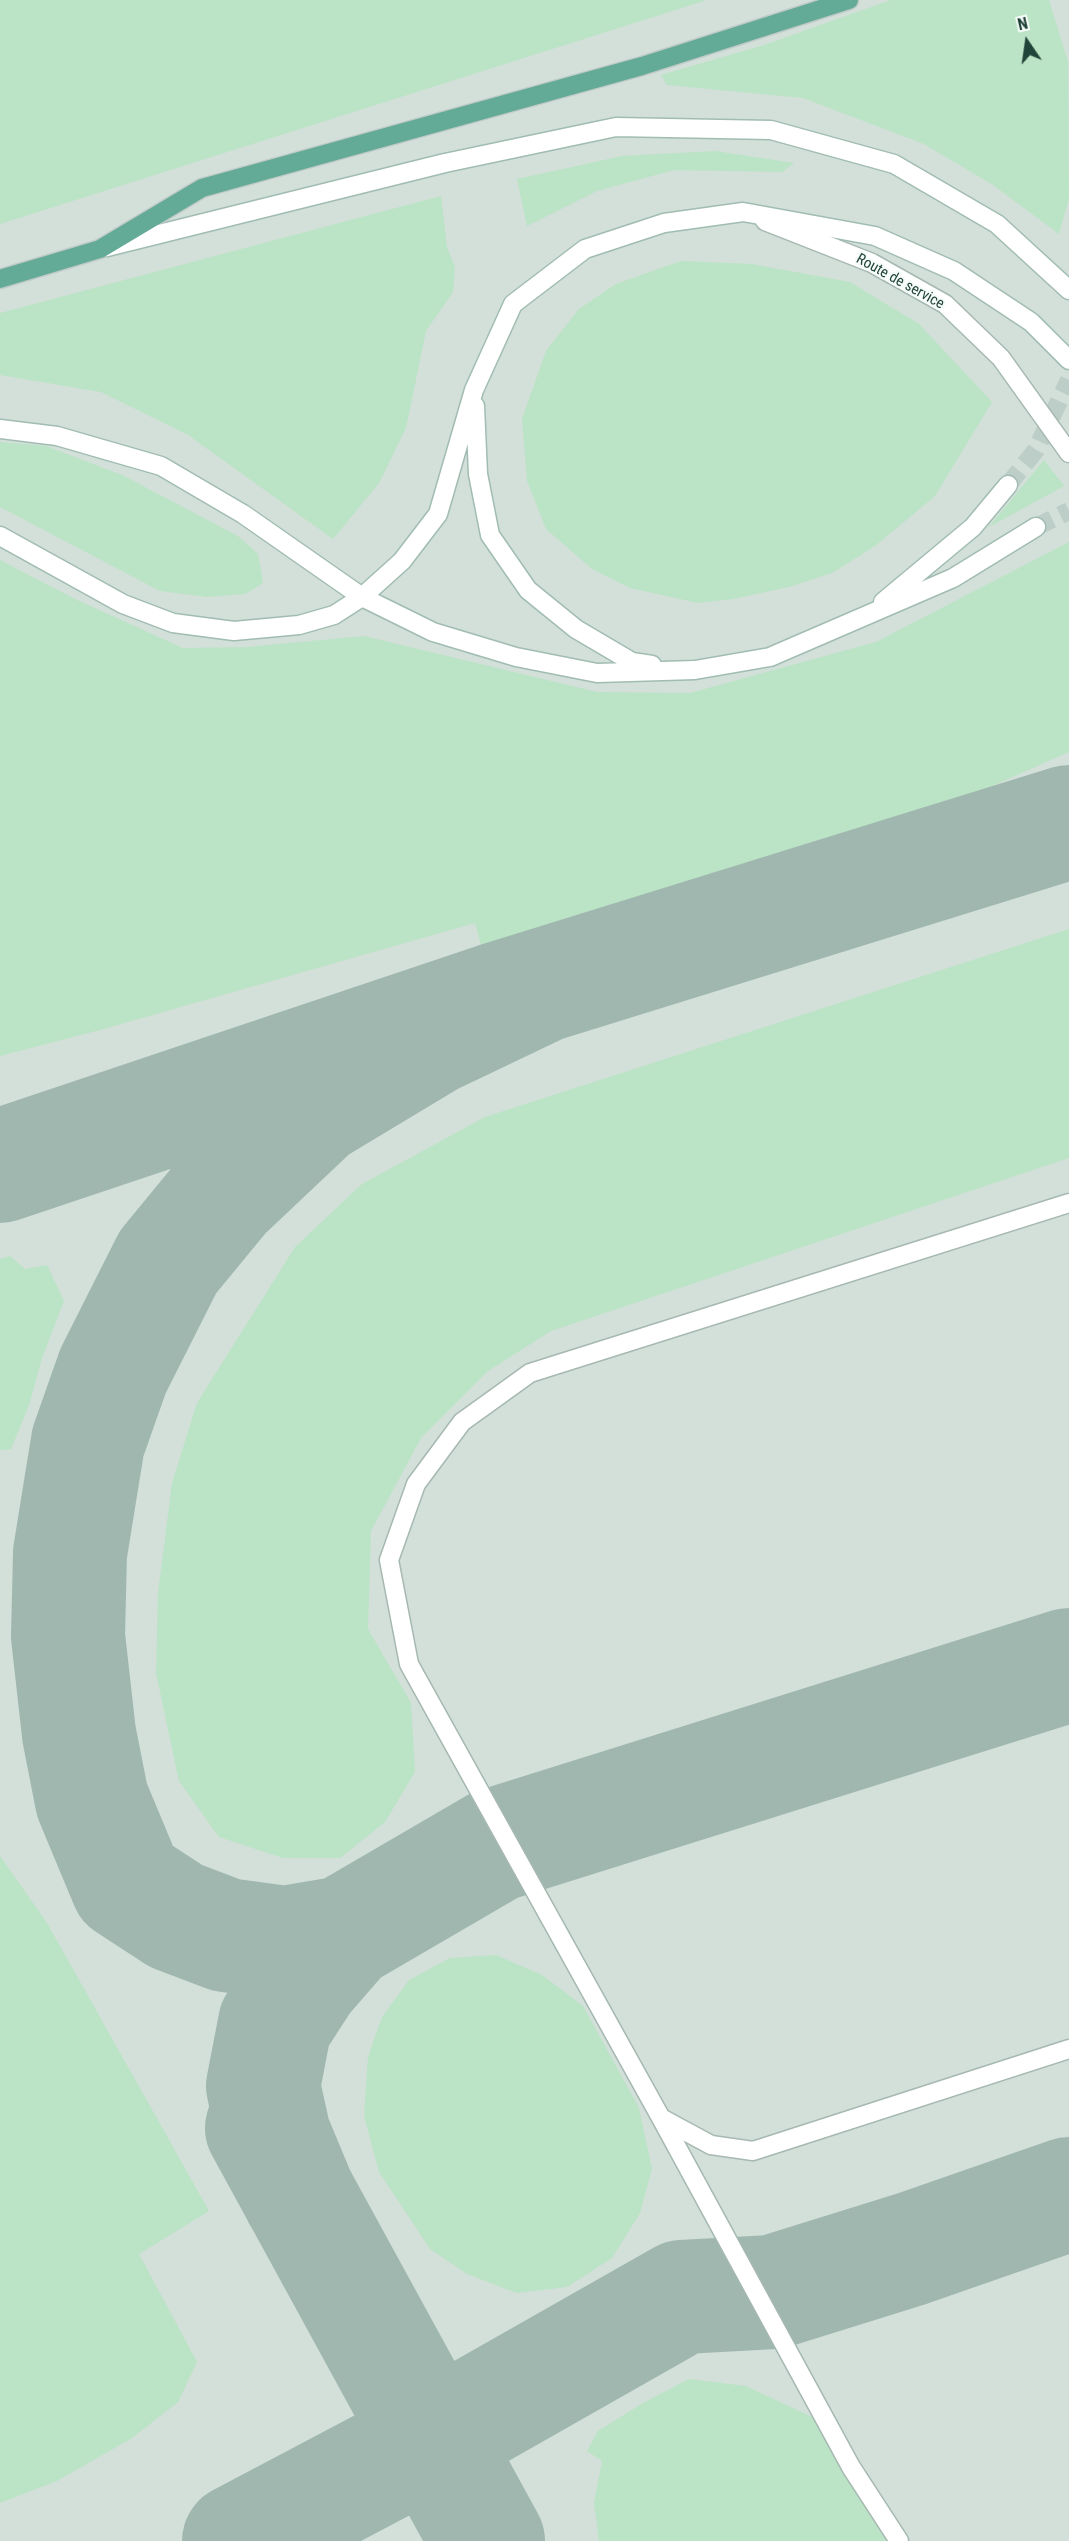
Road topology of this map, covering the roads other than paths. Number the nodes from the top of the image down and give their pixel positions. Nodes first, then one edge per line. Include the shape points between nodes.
1 (849, 0) edge
2 (743, 212) junction
3 (100, 249) junction
4 (0, 279) edge
5 (1069, 290) edge
6 (1069, 360) edge
7 (474, 390) junction
8 (0, 429) edge
9 (1069, 453) edge
10 (1008, 484) tunnel mouth
11 (1036, 527) tunnel mouth
12 (0, 536) edge
13 (362, 597) junction
14 (866, 616) junction
15 (695, 670) junction
16 (1069, 1203) edge
17 (1069, 2049) edge
18 (661, 2118) junction
19 (899, 2541) edge

1 - 3 main road via 642,66 202,188
2 - 6 main road via 875,237 954,271 1032,322
2 - 7 main road via 664,223 585,249 513,304
2 - 9 main road, Route de service via 872,263 945,304 1001,358
3 - 4 main road
3 - 5 main road via 445,163 616,127 771,130 894,165 997,224
7 - 13 main road via 438,514 402,561
7 - 15 main road via 478,474 490,535 528,590 576,629 632,662
8 - 13 main road via 57,436 161,466 243,514
10 - 14 main road via 973,527
11 - 14 main road via 953,578
12 - 13 main road via 123,604 173,623 234,631 299,625 334,615
13 - 15 main road via 433,632 516,657 597,673
14 - 15 main road via 770,657
16 - 18 main road via 530,1372 462,1422 416,1484 389,1560 409,1664
17 - 18 main road via 753,2151 711,2145
18 - 19 main road via 851,2467

